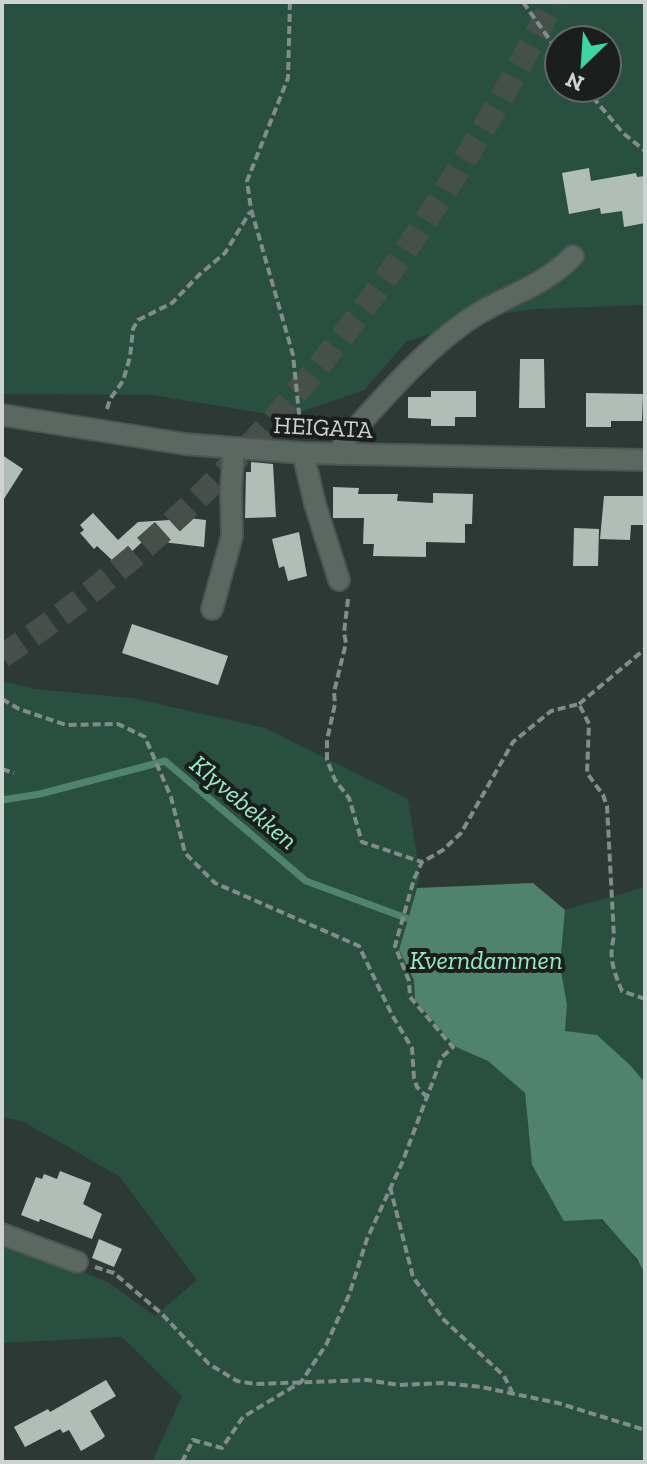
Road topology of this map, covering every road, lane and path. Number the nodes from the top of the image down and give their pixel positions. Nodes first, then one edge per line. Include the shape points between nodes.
1 (290, 2) edge
2 (523, 2) edge
3 (543, 30) edge
4 (599, 104) edge
5 (645, 151) edge
6 (251, 209) junction
7 (573, 256) dead end
8 (2, 415) edge
9 (101, 429) junction
10 (234, 448) junction
11 (303, 453) junction
12 (340, 454) junction
13 (645, 460) edge
14 (339, 580) joint
15 (212, 609) dead end
16 (645, 649) edge
17 (2, 699) edge
18 (579, 704) junction
19 (2, 769) edge
20 (14, 773) dead end
21 (422, 862) junction
22 (645, 999) edge
23 (427, 1097) junction
24 (390, 1187) junction
25 (2, 1234) edge
26 (77, 1262) joint
27 (301, 1382) junction
28 (512, 1392) junction
29 (645, 1430) edge
30 (182, 1462) edge

1 - 6 path via 288,78 247,181
2 - 3 path
4 - 5 path
6 - 9 path via 225,253 172,303 138,320 123,381 110,399
6 - 11 path via 293,355
7 - 12 street via 545,280 439,342 346,439
8 - 9 street, HEIGATA
9 - 10 street, HEIGATA
10 - 11 street, HEIGATA
10 - 15 street via 232,536
11 - 12 street, HEIGATA
11 - 14 street
12 - 13 street, HEIGATA
14 - 21 path via 349,600 327,760 349,798 362,842
16 - 18 path
17 - 23 path via 66,725 118,724 145,737 171,797 185,853 215,883 359,946 412,1048 414,1078
18 - 21 path via 551,711 513,742 461,833
18 - 22 path via 589,724 587,773 607,806 613,968 622,991
19 - 20 path
21 - 23 path via 395,946 410,997 453,1047 442,1057
23 - 24 path
24 - 27 path via 349,1295 326,1345
24 - 28 path via 413,1277 444,1320 504,1376
25 - 26 street
26 - 27 path via 114,1273 209,1364 237,1381
27 - 28 path via 444,1383
27 - 30 path via 243,1417 222,1448 193,1440
28 - 29 path

